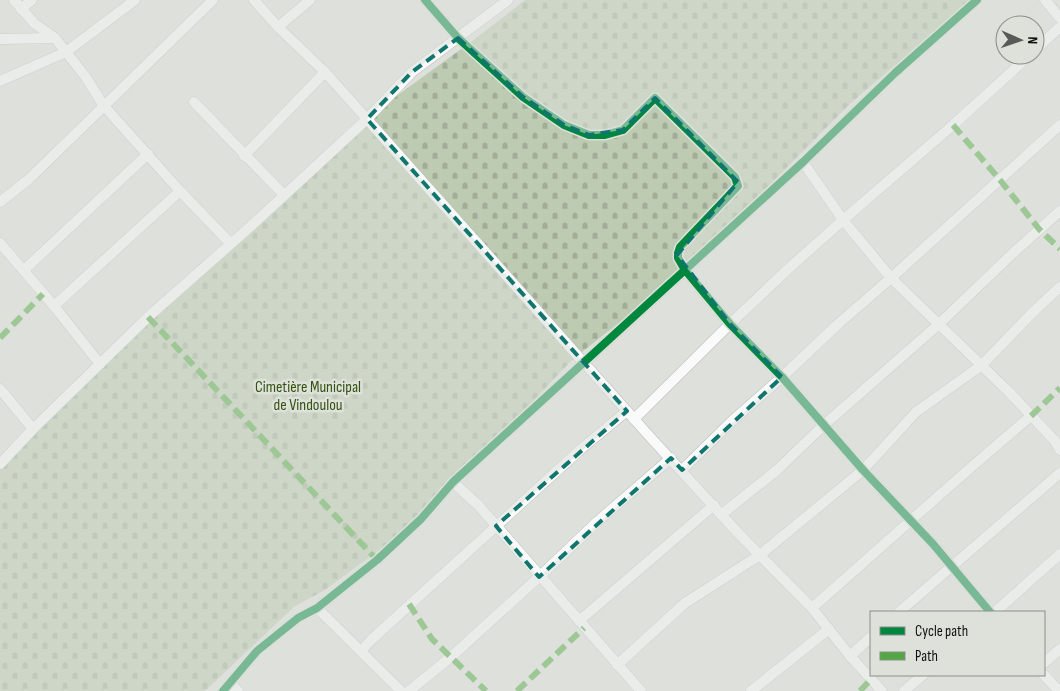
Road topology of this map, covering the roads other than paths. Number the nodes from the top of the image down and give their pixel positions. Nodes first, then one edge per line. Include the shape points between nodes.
1 (14, 0) edge
2 (32, 0) edge
3 (135, 0) edge
4 (213, 0) edge
5 (254, 0) edge
6 (310, 0) edge
7 (425, 0) edge
8 (508, 0) edge
9 (977, 0) edge
10 (1045, 0) edge
11 (20, 9) junction
12 (1060, 18) edge
13 (278, 27) junction
14 (1060, 27) edge
15 (55, 38) junction
16 (458, 38) junction
17 (0, 39) edge
18 (1045, 41) edge
19 (66, 52) junction
20 (1019, 65) edge
21 (325, 72) junction
22 (0, 81) edge
23 (194, 102) dead end
24 (104, 106) junction
25 (367, 119) junction
26 (1060, 125) edge
27 (148, 154) junction
28 (244, 156) junction
29 (803, 162) junction
30 (180, 191) junction
31 (284, 195) junction
32 (0, 202) edge
33 (1060, 211) edge
34 (843, 220) junction
35 (230, 243) junction
36 (2, 249) edge
37 (24, 270) junction
38 (685, 270) junction
39 (891, 278) junction
40 (1060, 287) edge
41 (54, 306) junction
42 (730, 324) junction
43 (939, 324) junction
44 (585, 362) junction
45 (100, 364) junction
46 (982, 365) junction
47 (782, 377) junction
48 (0, 389) edge
49 (627, 411) junction
50 (1031, 416) junction
51 (634, 419) junction
52 (825, 424) junction
53 (33, 429) junction
54 (1060, 450) edge
55 (671, 458) junction
56 (0, 464) edge
57 (682, 470) junction
58 (863, 470) junction
59 (1060, 473) edge
60 (454, 482) junction
61 (714, 505) junction
62 (722, 514) junction
63 (912, 521) junction
64 (496, 526) junction
65 (1060, 554) edge
66 (760, 555) junction
67 (951, 566) junction
68 (540, 577) junction
69 (318, 608) junction
70 (812, 608) junction
71 (900, 611) edge
72 (989, 611) edge
73 (996, 611) edge
74 (579, 622) junction
75 (829, 629) junction
76 (870, 637) edge
77 (1060, 648) edge
78 (361, 651) junction
79 (850, 656) junction
80 (1045, 662) edge
81 (617, 665) junction
82 (922, 676) edge
83 (1045, 676) edge
84 (227, 687) edge
85 (639, 690) edge
86 (238, 691) edge
87 (402, 691) edge
88 (409, 691) edge
89 (751, 691) edge
90 (882, 691) edge
91 (904, 691) edge
92 (1059, 691) edge

1 - 11 street
2 - 11 street
3 - 19 street
4 - 24 street
5 - 13 street
6 - 13 street
7 - 16 street
8 - 16 street
9 - 29 street
10 - 12 street
11 - 15 street via 39,28
13 - 21 street
14 - 18 street
15 - 17 street
15 - 19 street
16 - 25 street via 412,72
16 - 38 street via 523,97 564,124 589,134 605,135 623,130 655,98 736,177 738,186 680,247 678,258
19 - 22 street
19 - 24 street
20 - 34 street
21 - 25 street
21 - 28 street
23 - 28 street
24 - 27 street
24 - 32 street via 29,179
25 - 31 street
25 - 44 street
26 - 39 street
27 - 30 street
27 - 37 street
28 - 31 street
29 - 34 street
29 - 38 street
30 - 35 street
30 - 41 street
31 - 35 street
33 - 43 street
34 - 39 street
34 - 42 street
35 - 45 street
36 - 37 street
37 - 41 street
38 - 42 street
38 - 44 street
39 - 43 street
39 - 47 street
40 - 46 street
41 - 45 street
42 - 47 street
42 - 51 street
43 - 46 street
43 - 52 street
44 - 49 street
44 - 60 street
45 - 53 street
46 - 50 street
46 - 58 street via 916,412
47 - 52 street
47 - 57 street
48 - 53 street
49 - 51 street
49 - 64 street
50 - 54 street
50 - 63 street via 971,465
51 - 55 street
52 - 58 street
52 - 62 street via 777,470
53 - 56 street
55 - 57 street
55 - 68 street
57 - 61 street
58 - 63 street
58 - 66 street
59 - 67 street
60 - 64 street
60 - 69 street via 377,560
61 - 62 street
61 - 74 street
62 - 66 street
63 - 67 street
63 - 70 street
64 - 68 street
64 - 78 street
65 - 73 street
66 - 70 street
66 - 81 street via 685,603
67 - 71 street
67 - 72 street
68 - 74 street
68 - 88 street
69 - 78 street
69 - 84 street via 298,618 257,651
70 - 75 street
74 - 81 street
75 - 79 street
75 - 89 street
76 - 79 street
77 - 80 street
78 - 87 street
79 - 90 street
81 - 85 street
82 - 91 street
83 - 92 street
84 - 86 street

